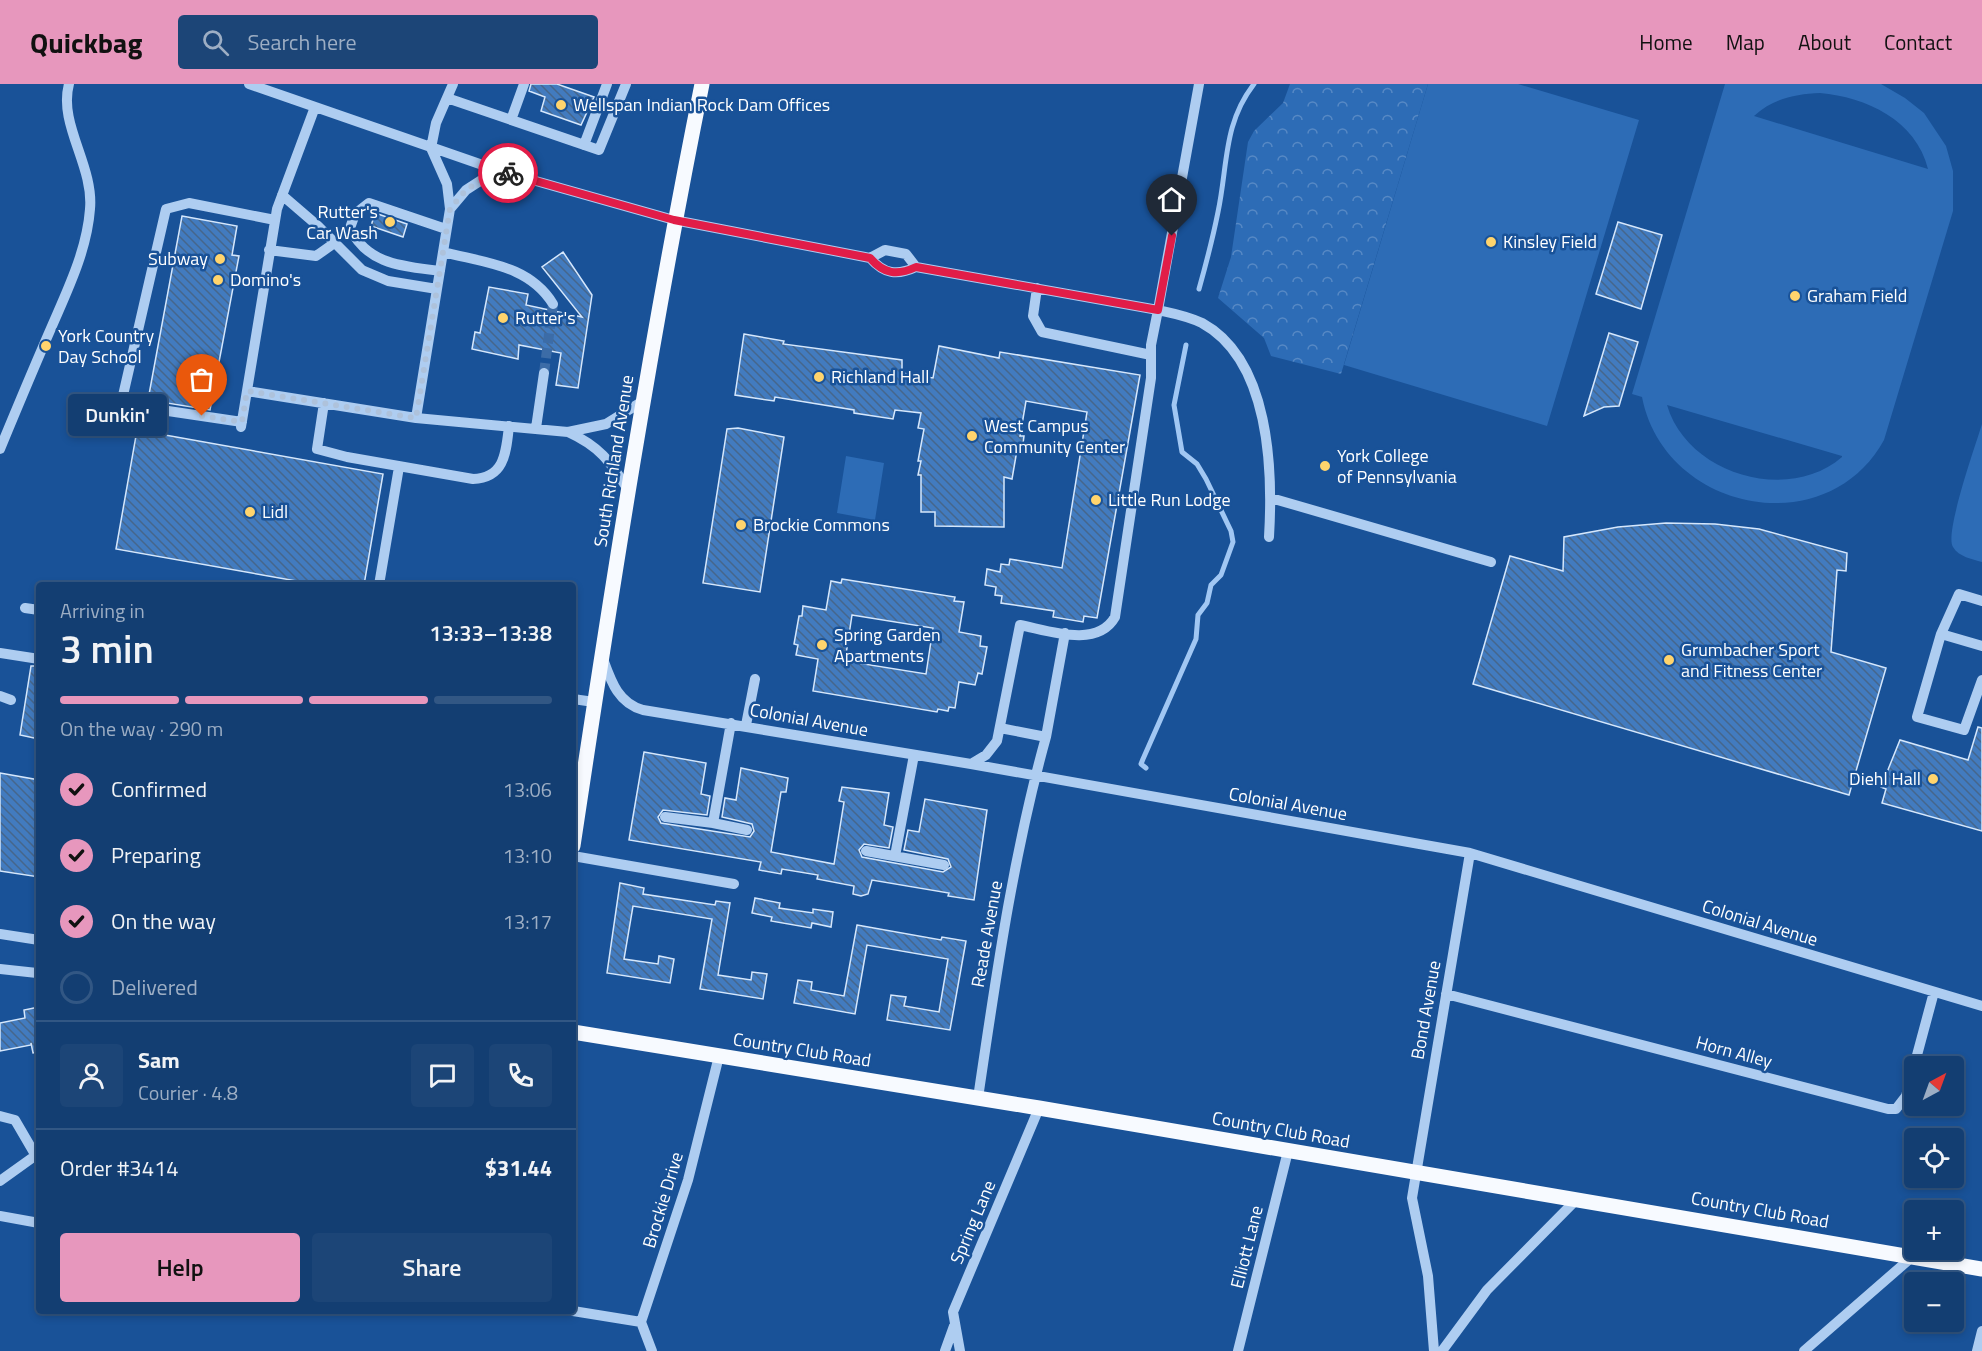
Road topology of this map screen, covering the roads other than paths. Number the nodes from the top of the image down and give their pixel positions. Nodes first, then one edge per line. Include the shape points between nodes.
1 (69, 84) edge
2 (249, 84) edge
3 (453, 84) edge
4 (524, 84) edge
5 (607, 84) edge
6 (626, 84) edge
7 (702, 84) edge
8 (1199, 84) edge
9 (447, 98) junction
10 (315, 107) junction
11 (511, 120) junction
12 (584, 145) junction
13 (431, 148) junction
14 (497, 170) junction
15 (282, 195) junction
16 (450, 209) junction
17 (274, 220) junction
18 (674, 220) junction
19 (446, 230) junction
20 (333, 244) junction
21 (269, 250) junction
22 (443, 252) junction
23 (870, 258) junction
24 (916, 267) junction
25 (440, 271) junction
26 (1037, 288) junction
27 (437, 289) junction
28 (553, 304) dead end
29 (1158, 310) junction
30 (1151, 355) junction
31 (544, 373) tunnel mouth
32 (247, 391) junction
33 (643, 401) junction
34 (324, 403) junction
35 (416, 418) junction
36 (509, 426) junction
37 (536, 428) junction
38 (568, 432) junction
39 (0, 449) edge
40 (399, 467) junction
41 (630, 491) junction
42 (1271, 498) junction
43 (1269, 537) dead end
44 (1491, 562) dead end
45 (380, 582) edge
46 (1982, 601) edge
47 (25, 608) dead end
48 (36, 610) edge
49 (1065, 633) junction
50 (1941, 634) junction
51 (1982, 646) edge
52 (0, 653) edge
53 (602, 656) junction
54 (36, 659) edge
55 (755, 679) dead end
56 (1982, 680) edge
57 (576, 699) edge
58 (594, 702) junction
59 (730, 723) junction
60 (746, 725) junction
61 (1000, 728) junction
62 (1046, 737) junction
63 (914, 755) junction
64 (971, 764) junction
65 (1034, 776) junction
66 (665, 817) dead end
67 (713, 823) junction
68 (576, 825) edge
69 (747, 830) dead end
70 (866, 851) dead end
71 (1470, 853) junction
72 (895, 856) junction
73 (576, 857) edge
74 (944, 865) dead end
75 (734, 884) dead end
76 (0, 934) edge
77 (36, 940) edge
78 (0, 969) edge
79 (36, 974) edge
80 (1934, 992) junction
81 (1446, 994) junction
82 (1982, 1006) edge
83 (576, 1032) edge
84 (719, 1056) junction
85 (978, 1098) junction
86 (1039, 1108) junction
87 (0, 1116) edge
88 (1288, 1151) junction
89 (36, 1153) edge
90 (36, 1156) edge
91 (1414, 1174) junction
92 (0, 1181) edge
93 (1577, 1199) junction
94 (0, 1216) edge
95 (36, 1222) edge
96 (1904, 1256) edge
97 (1908, 1260) edge
98 (1929, 1260) edge
99 (1982, 1269) edge
100 (576, 1311) edge
101 (641, 1322) junction
102 (955, 1326) junction
103 (1982, 1331) edge
104 (652, 1351) edge
105 (945, 1351) edge
106 (960, 1351) edge
107 (1238, 1351) edge
108 (1434, 1351) edge
109 (1442, 1351) edge
110 (1804, 1351) edge
111 (1977, 1351) edge

1 - 39 street via 66,96 71,127 90,187 87,228 75,273
2 - 10 street
3 - 9 street
4 - 11 street
5 - 12 street
6 - 12 street via 599,150
7 - 18 main road, South Richland Avenue
8 - 29 street
9 - 11 street
9 - 13 street
10 - 13 street
10 - 15 street
11 - 12 street
13 - 14 street
13 - 16 street via 447,184
14 - 16 street via 466,190
14 - 18 street
15 - 17 street
15 - 20 street
16 - 19 street
17 - 21 street
17 - 32 street via 189,203 166,209 121,404 242,424
18 - 23 street
18 - 33 main road, South Richland Avenue
19 - 22 street
19 - 25 street via 369,203 355,214 350,228 366,252 380,260
20 - 21 street via 316,256
20 - 27 street via 362,270 388,280
21 - 32 street
22 - 25 street
22 - 28 street via 511,269 537,282
23 - 24 street via 880,270 903,273
23 - 24 street via 885,250 906,254
24 - 26 street
25 - 27 street
26 - 29 street
26 - 30 street via 1033,316 1041,332
27 - 35 street
29 - 30 street
29 - 42 street via 1201,322 1232,348 1244,366 1256,394
30 - 49 street via 1151,378 1116,613 1112,622 1098,632
31 - 37 street
32 - 34 street
33 - 38 street via 606,424
33 - 41 main road, South Richland Avenue
34 - 35 street
34 - 40 street via 317,449
35 - 36 street
36 - 37 street
36 - 40 street via 501,463 493,475 485,478
37 - 38 street
38 - 41 street via 601,451
40 - 45 street
41 - 53 main road, South Richland Avenue
42 - 43 street
42 - 44 street
46 - 50 street via 1959,594
47 - 48 street
49 - 61 street via 1020,625
49 - 62 street, Reade Avenue
50 - 51 street
50 - 56 street via 1917,717 1964,730
52 - 54 street
53 - 58 main road, South Richland Avenue
53 - 59 street, Colonial Avenue via 620,697 636,708
55 - 60 street
57 - 58 street
58 - 68 main road, South Richland Avenue
59 - 60 street, Colonial Avenue
59 - 67 street
60 - 63 street, Colonial Avenue
61 - 62 street
61 - 64 street via 994,747
62 - 65 street, Reade Avenue
63 - 64 street, Colonial Avenue
63 - 72 street
64 - 65 street, Colonial Avenue
65 - 71 street, Colonial Avenue
65 - 85 street, Reade Avenue via 1003,927
66 - 67 street
67 - 69 street
70 - 72 street
71 - 80 street, Colonial Avenue
71 - 81 street, Bond Avenue
72 - 74 street
73 - 75 street
76 - 77 street
78 - 79 street
80 - 81 street, Horn Alley via 1906,1096 1896,1108 1888,1109
80 - 82 street, Colonial Avenue
81 - 91 street, Bond Avenue
83 - 84 main road, Country Club Road
84 - 85 main road, Country Club Road
84 - 101 street, Brockie Drive via 688,1180
85 - 86 main road, Country Club Road
86 - 88 main road, Country Club Road
86 - 102 street, Spring Lane via 953,1312
87 - 89 street via 15,1120
88 - 91 main road, Country Club Road
88 - 107 street, Elliott Lane
90 - 92 street
91 - 93 main road, Country Club Road
91 - 108 street, Bond Avenue via 1412,1198 1428,1276
93 - 96 main road, Country Club Road
93 - 109 street via 1487,1290
94 - 95 street
97 - 110 street
98 - 99 main road, Country Club Road
100 - 101 street
101 - 104 street
102 - 105 street
102 - 106 street, Spring Lane
103 - 111 street

